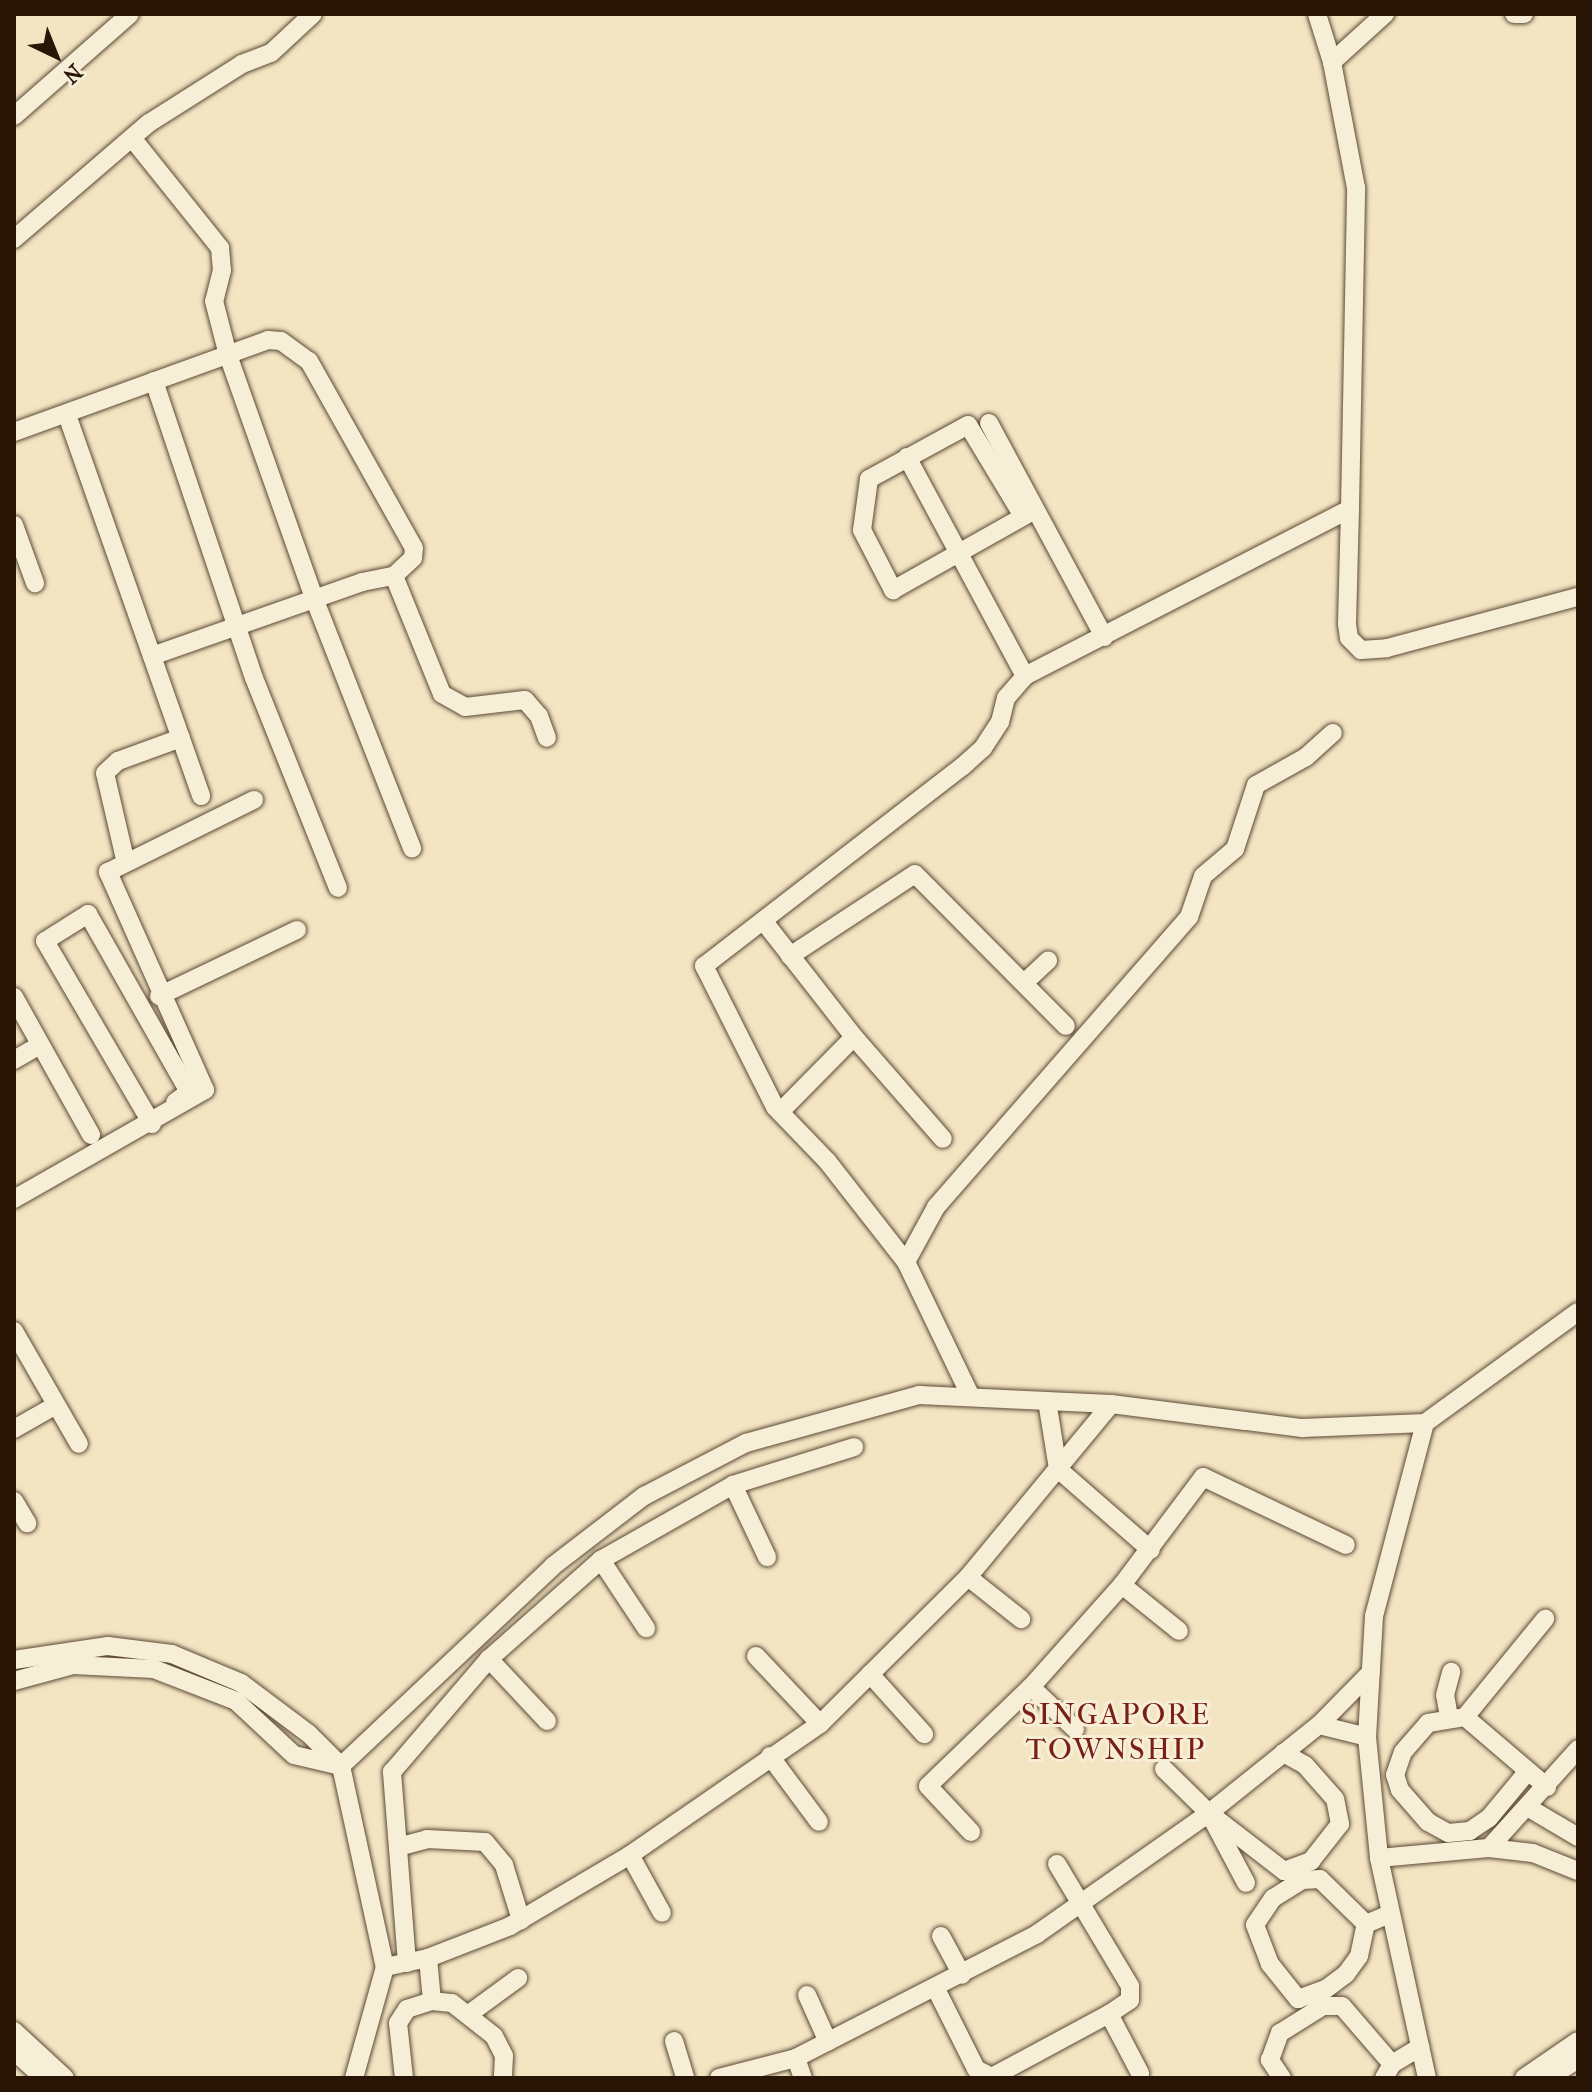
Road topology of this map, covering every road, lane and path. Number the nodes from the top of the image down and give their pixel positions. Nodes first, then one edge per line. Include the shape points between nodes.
1 (130, 14) edge
2 (313, 14) edge
3 (1317, 14) edge
4 (1385, 14) edge
5 (1514, 14) edge
6 (1524, 14) edge
7 (1332, 62) junction
8 (14, 116) edge
9 (132, 138) junction
10 (14, 239) edge
11 (228, 355) junction
12 (154, 381) junction
13 (67, 415) junction
14 (989, 423) dead end
15 (14, 432) edge
16 (907, 457) junction
17 (1350, 509) junction
18 (1029, 513) junction
19 (14, 525) edge
20 (958, 554) junction
21 (394, 576) junction
22 (35, 583) dead end
23 (1578, 597) edge
24 (314, 598) junction
25 (237, 627) junction
26 (1104, 637) junction
27 (152, 656) junction
28 (1025, 676) junction
29 (1333, 733) dead end
30 (181, 738) junction
31 (547, 738) dead end
32 (201, 796) dead end
33 (254, 800) dead end
34 (412, 848) dead end
35 (125, 859) junction
36 (338, 888) dead end
37 (765, 923) junction
38 (297, 930) dead end
39 (790, 956) junction
40 (1048, 961) dead end
41 (1024, 983) junction
42 (159, 996) junction
43 (14, 997) edge
44 (1066, 1026) dead end
45 (854, 1037) junction
46 (40, 1045) junction
47 (14, 1060) edge
48 (780, 1112) junction
49 (150, 1120) junction
50 (91, 1135) dead end
51 (943, 1139) dead end
52 (14, 1199) edge
53 (906, 1262) junction
54 (1578, 1312) edge
55 (14, 1331) edge
56 (971, 1397) junction
57 (1047, 1401) junction
58 (1111, 1404) junction
59 (56, 1405) junction
60 (1425, 1423) junction
61 (14, 1429) edge
62 (79, 1444) dead end
63 (854, 1447) dead end
64 (1058, 1469) junction
65 (733, 1485) junction
66 (14, 1501) edge
67 (27, 1523) dead end
68 (1346, 1545) dead end
69 (1151, 1550) junction
70 (767, 1557) dead end
71 (601, 1560) junction
72 (968, 1577) junction
73 (1122, 1585) junction
74 (1021, 1619) dead end
75 (1545, 1619) dead end
76 (646, 1628) dead end
77 (1179, 1631) dead end
78 (756, 1656) dead end
79 (489, 1659) junction
80 (14, 1660) edge
81 (1371, 1672) junction
82 (1451, 1672) dead end
83 (870, 1674) junction
84 (14, 1681) edge
85 (1031, 1687) junction
86 (1457, 1717) junction
87 (547, 1721) dead end
88 (820, 1724) junction
89 (1319, 1725) junction
90 (1075, 1729) dead end
91 (924, 1734) dead end
92 (1367, 1737) junction
93 (1578, 1749) edge
94 (1283, 1753) junction
95 (770, 1756) junction
96 (341, 1766) junction
97 (1164, 1769) dead end
98 (1528, 1771) junction
99 (1547, 1787) junction
100 (1529, 1808) junction
101 (1209, 1813) junction
102 (819, 1822) dead end
103 (971, 1832) dead end
104 (1578, 1837) edge
105 (398, 1847) junction
106 (1489, 1848) junction
107 (630, 1855) junction
108 (1379, 1858) junction
109 (1057, 1864) dead end
110 (1578, 1871) edge
111 (1246, 1883) dead end
112 (1080, 1904) junction
113 (662, 1913) dead end
114 (1389, 1914) junction
115 (521, 1920) junction
116 (1366, 1924) junction
117 (941, 1936) dead end
118 (428, 1958) junction
119 (407, 1963) junction
120 (385, 1967) junction
121 (962, 1975) junction
122 (518, 1978) dead end
123 (936, 1989) junction
124 (807, 1995) dead end
125 (432, 2001) junction
126 (469, 2014) junction
127 (1109, 2014) junction
128 (14, 2031) edge
129 (674, 2041) dead end
130 (1578, 2041) edge
131 (828, 2042) junction
132 (1420, 2047) junction
133 (14, 2051) edge
134 (796, 2058) junction
135 (1578, 2059) edge
136 (1388, 2071) edge
137 (1140, 2073) dead end
138 (44, 2078) edge
139 (65, 2078) edge
140 (354, 2078) edge
141 (404, 2078) edge
142 (503, 2078) edge
143 (685, 2078) edge
144 (719, 2078) edge
145 (803, 2078) edge
146 (1282, 2078) edge
147 (1427, 2078) edge
148 (1524, 2078) edge
149 (1548, 2078) edge

1 - 8 street
2 - 9 street via 271,53 194,93
3 - 7 street
4 - 7 street
5 - 6 street
7 - 17 street via 1356,188
9 - 10 street
9 - 11 street via 220,248 222,270 214,301
11 - 12 street
11 - 21 street via 281,341 309,361 414,548 413,558
11 - 24 street
12 - 13 street
12 - 25 street
13 - 15 street
13 - 27 street
14 - 18 street
16 - 18 street via 971,426
16 - 20 street
16 - 20 street via 866,483 862,530 885,583 893,590
17 - 23 street via 1347,624 1349,638 1361,650 1387,648
17 - 26 street
18 - 20 street
18 - 26 street
19 - 22 street
20 - 28 street
21 - 24 street
21 - 31 street via 442,694 465,707 525,700 539,716
24 - 25 street
24 - 34 street
25 - 27 street
25 - 36 street
26 - 28 street
27 - 30 street
28 - 37 street via 1006,698 1000,722 983,748
29 - 53 street via 1306,757 1256,785 1235,849 1203,876 1189,917 936,1207
30 - 32 street
30 - 35 street via 118,761 105,773
33 - 35 street
35 - 42 street via 107,877
37 - 39 street
37 - 48 street via 704,966
38 - 42 street
39 - 41 street via 915,874
39 - 45 street
40 - 41 street
41 - 44 street
42 - 49 street via 205,1090
43 - 46 street
45 - 48 street
45 - 51 street
46 - 47 street
46 - 50 street
48 - 53 street via 827,1161
49 - 49 street via 44,946 88,914 189,1092
49 - 52 street
53 - 56 street
54 - 60 street
55 - 59 street
56 - 57 street
56 - 96 street via 919,1395 746,1443 644,1496 553,1566
57 - 58 street
57 - 64 street
58 - 60 street via 1302,1428
58 - 64 street
59 - 61 street
59 - 62 street
60 - 81 street via 1374,1616
63 - 65 street
64 - 69 street
64 - 72 street
65 - 70 street
65 - 71 street
66 - 67 street
68 - 69 street via 1203,1477
69 - 73 street
71 - 76 street
71 - 79 street
72 - 74 street
72 - 83 street
73 - 77 street
73 - 85 street
75 - 86 street
78 - 88 street
79 - 87 street
79 - 105 street via 392,1772
80 - 96 street via 108,1646 172,1654 241,1683 309,1734
81 - 89 street
81 - 92 street
82 - 86 street via 1445,1695
83 - 88 street
83 - 91 street
84 - 96 street via 73,1665 154,1669 236,1701 294,1755
85 - 90 street
85 - 103 street via 928,1786
86 - 98 street
86 - 98 street via 1428,1723 1403,1752 1395,1775 1400,1790 1428,1822 1448,1833 1470,1831 1489,1818
88 - 95 street
89 - 92 street
89 - 94 street
92 - 108 street
93 - 99 street
94 - 101 street
94 - 101 street via 1305,1765 1335,1799 1340,1824 1311,1861 1284,1871
95 - 102 street
95 - 107 street
96 - 120 street
97 - 101 street
98 - 99 street
99 - 100 street
100 - 104 street
100 - 106 street
101 - 111 street
101 - 112 street
105 - 115 street via 427,1839 485,1842 504,1865
105 - 119 street
106 - 108 street
106 - 110 street via 1533,1853
107 - 113 street
107 - 115 street
108 - 114 street
109 - 112 street
112 - 121 street
112 - 127 street via 1132,1993
114 - 116 street
114 - 132 street
115 - 118 street
116 - 116 street via 1320,1879 1302,1880 1273,1898 1255,1925 1270,1964 1298,1999 1326,1989 1346,1974 1359,1956
117 - 121 street
118 - 119 street
118 - 125 street
119 - 120 street
120 - 140 street
121 - 123 street
122 - 126 street
123 - 127 street via 976,2069 992,2077
123 - 131 street
124 - 131 street
125 - 126 street via 452,2003
125 - 141 street via 407,2009 398,2023
126 - 142 street via 494,2036 504,2056
127 - 137 street
128 - 139 street
129 - 143 street
130 - 148 street
131 - 134 street
132 - 136 street
132 - 147 street
133 - 138 street
134 - 144 street
134 - 145 street
135 - 149 street
136 - 146 street via 1342,2006 1323,2006 1280,2033 1270,2060

